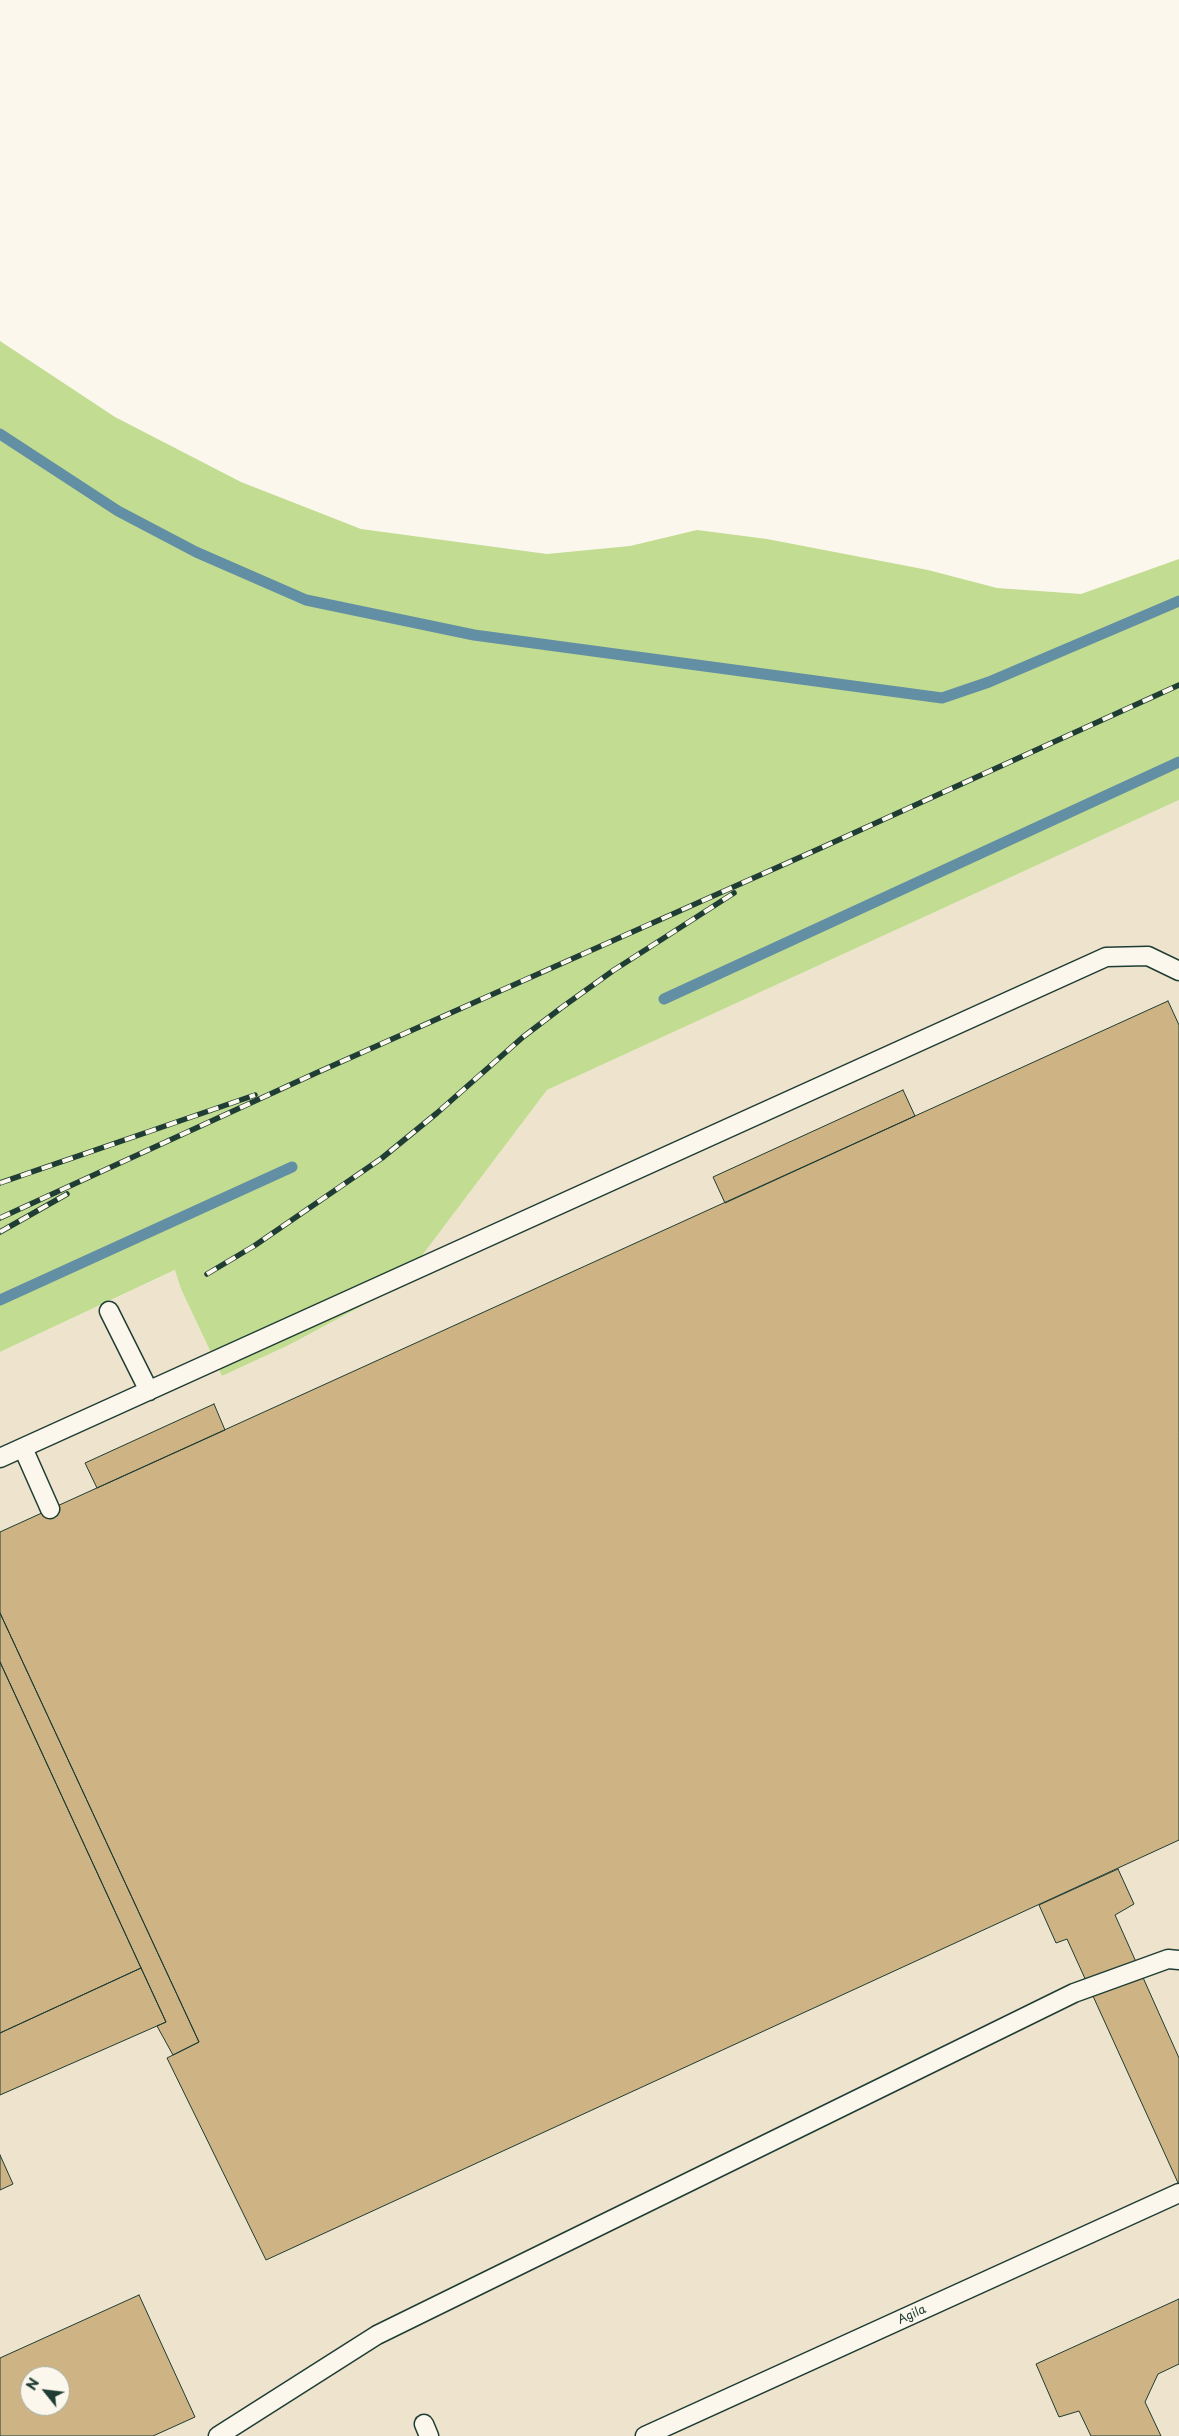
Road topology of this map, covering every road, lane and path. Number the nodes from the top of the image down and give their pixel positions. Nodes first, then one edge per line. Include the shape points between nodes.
1 (1179, 971) edge
2 (109, 1311) dead end
3 (149, 1391) junction
4 (23, 1448) junction
5 (0, 1458) edge
6 (50, 1509) dead end
7 (1179, 1960) edge
8 (1179, 2193) edge
9 (218, 2436) edge
10 (645, 2436) edge

1 - 3 lane via 1148,956 1106,956
2 - 3 lane
3 - 4 lane
4 - 5 lane
4 - 6 lane
7 - 9 lane via 1168,1959 1074,1993 395,2326
8 - 10 lane, Agila

